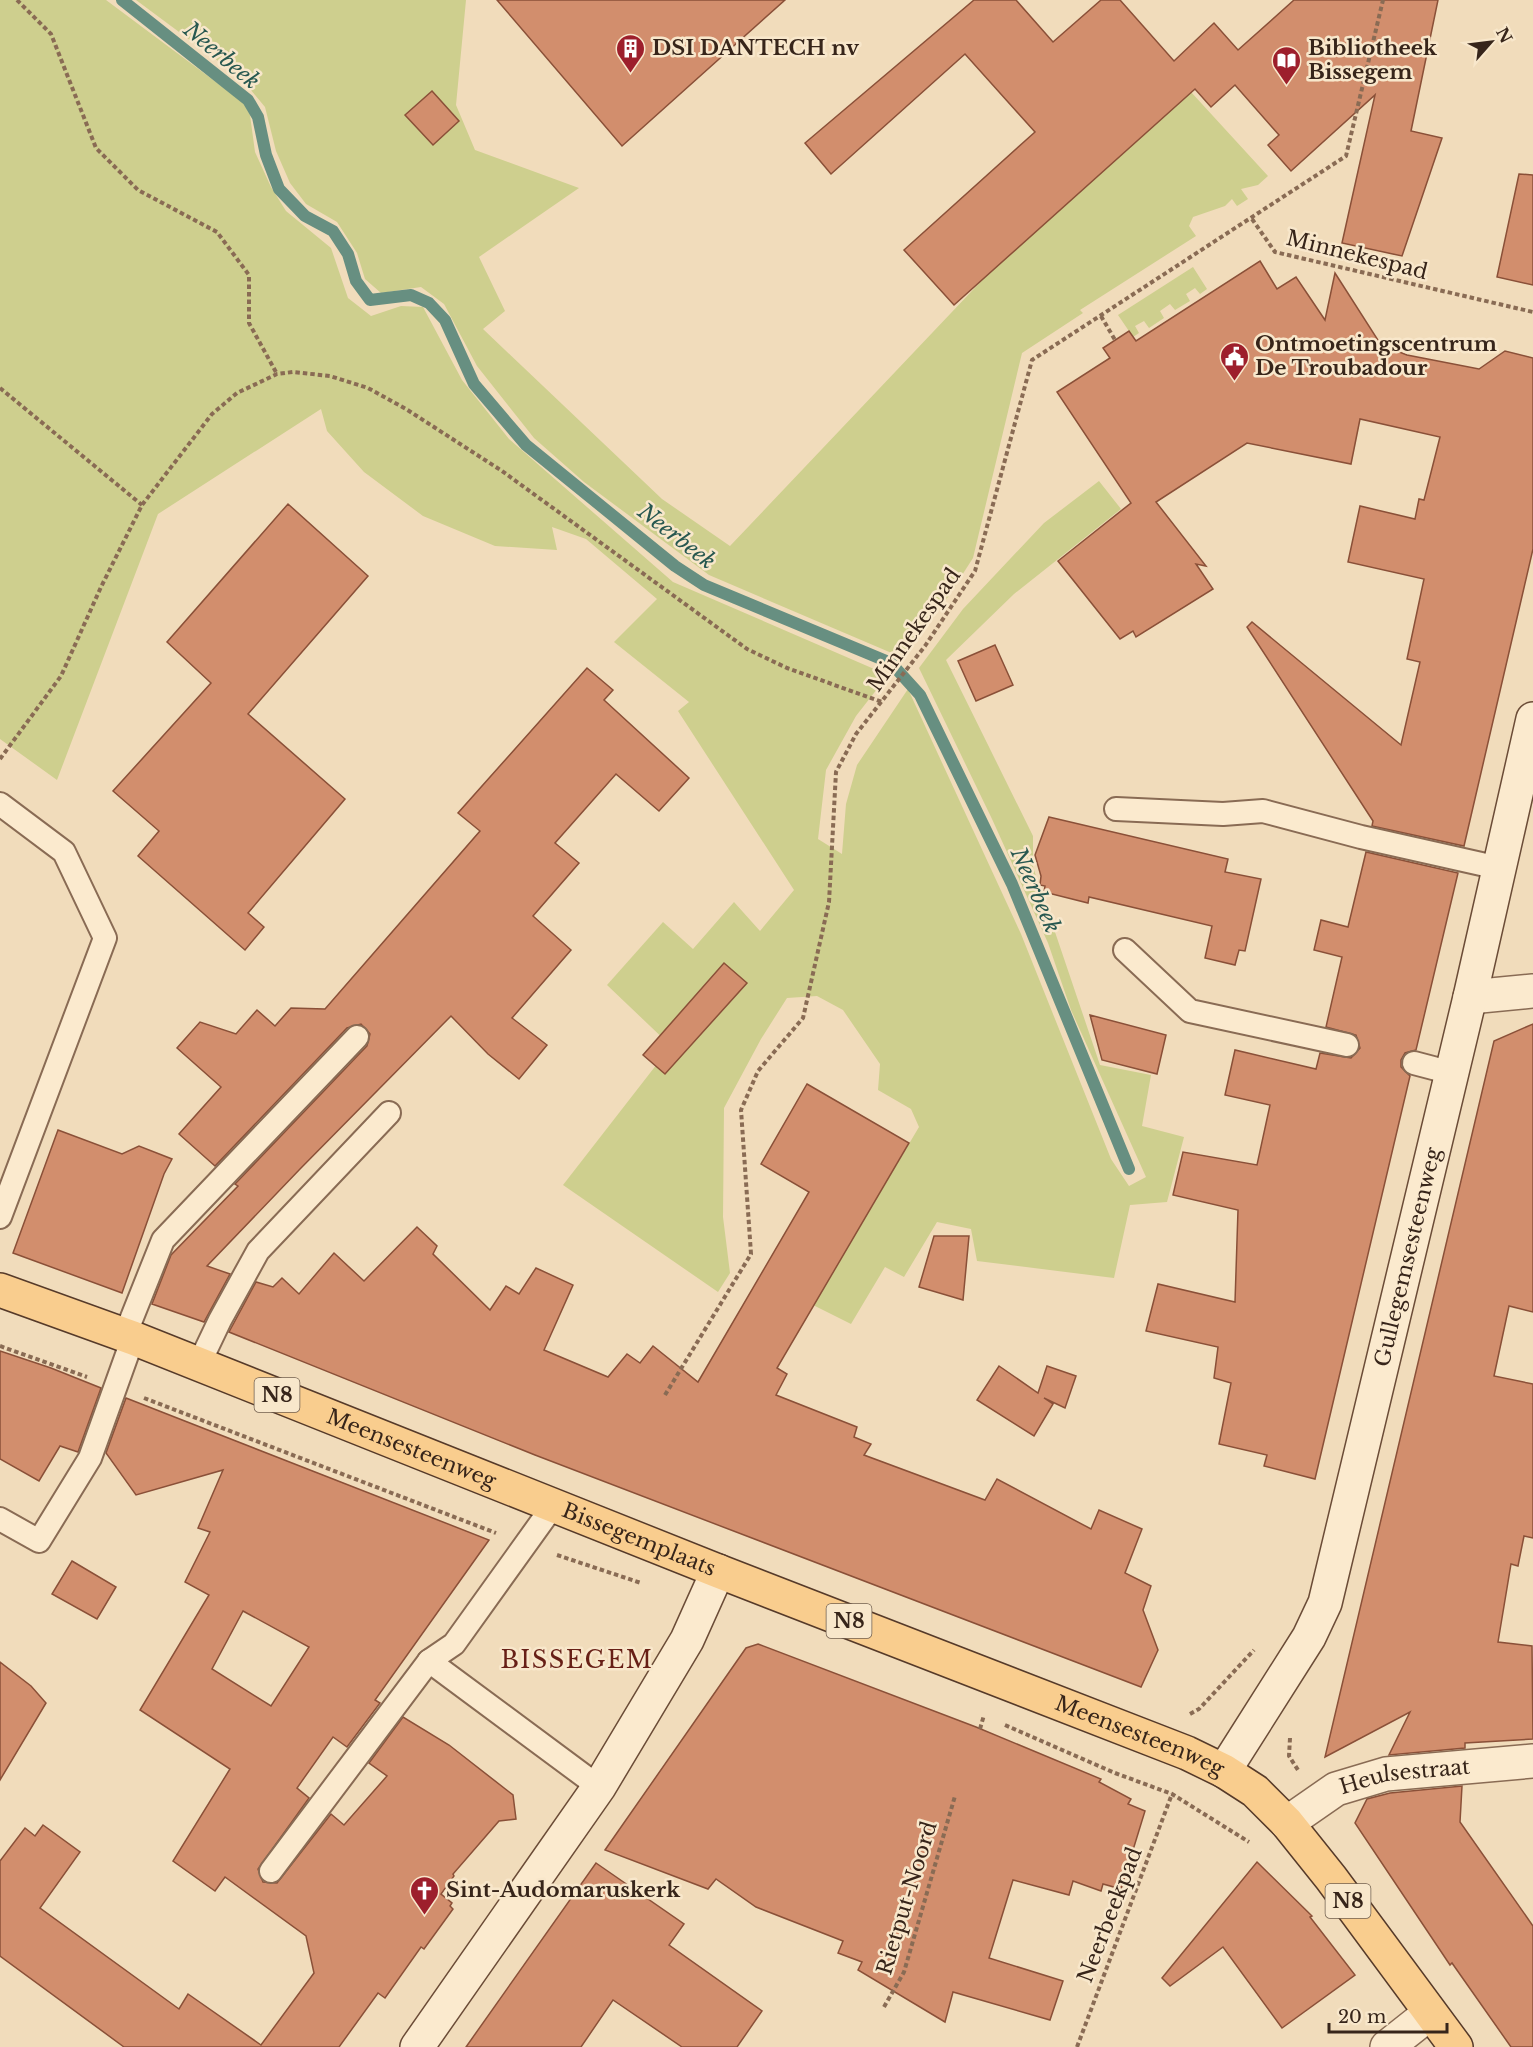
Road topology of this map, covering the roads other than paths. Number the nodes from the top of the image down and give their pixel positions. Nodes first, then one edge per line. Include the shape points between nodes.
1 (1533, 719) edge
2 (0, 804) edge
3 (1116, 809) dead end
4 (1499, 868) junction
5 (1125, 950) dead end
6 (1533, 991) edge
7 (1470, 997) junction
8 (357, 1037) dead end
9 (1347, 1045) dead end
10 (1414, 1063) dead end
11 (1452, 1073) junction
12 (389, 1113) dead end
13 (0, 1217) edge
14 (0, 1290) edge
15 (129, 1336) junction
16 (199, 1364) junction
17 (553, 1506) junction
18 (0, 1520) edge
19 (718, 1571) junction
20 (429, 1661) junction
21 (1533, 1761) edge
22 (1224, 1771) junction
23 (599, 1787) junction
24 (1287, 1823) junction
25 (271, 1871) dead end
26 (1430, 2013) junction
27 (417, 2047) edge
28 (1387, 2047) edge
29 (1456, 2047) edge

1 - 4 street, Gullegemsesteenweg
2 - 13 lane via 64,852 105,938
3 - 4 lane via 1223,814 1263,811
4 - 7 street, Gullegemsesteenweg
5 - 9 lane via 1190,1011
6 - 7 street
7 - 11 street, Gullegemsesteenweg
8 - 15 lane via 163,1239
10 - 11 lane
11 - 22 street, Gullegemsesteenweg via 1325,1603 1309,1637
12 - 16 lane via 258,1251
14 - 15 main road, Meensesteenweg / N8
15 - 16 main road, Meensesteenweg / N8
15 - 18 lane via 116,1387 90,1458 39,1541
16 - 17 main road, Meensesteenweg / N8
17 - 19 main road, Bissegemplaats / N8
17 - 20 lane, Bissegemplaats via 454,1644
19 - 22 main road, Meensesteenweg / N8 via 1154,1740
19 - 23 street, Bissegemplaats via 687,1640
20 - 23 lane
20 - 25 lane, Bissegemplaats
21 - 24 street, Heulsestraat via 1386,1774 1336,1789
22 - 24 main road, Meensesteenweg / N8 via 1255,1791
23 - 27 street, Bissegemplaats
24 - 26 main road, Meensesteenweg / N8
26 - 28 street
26 - 29 main road, Meensesteenweg / N8

